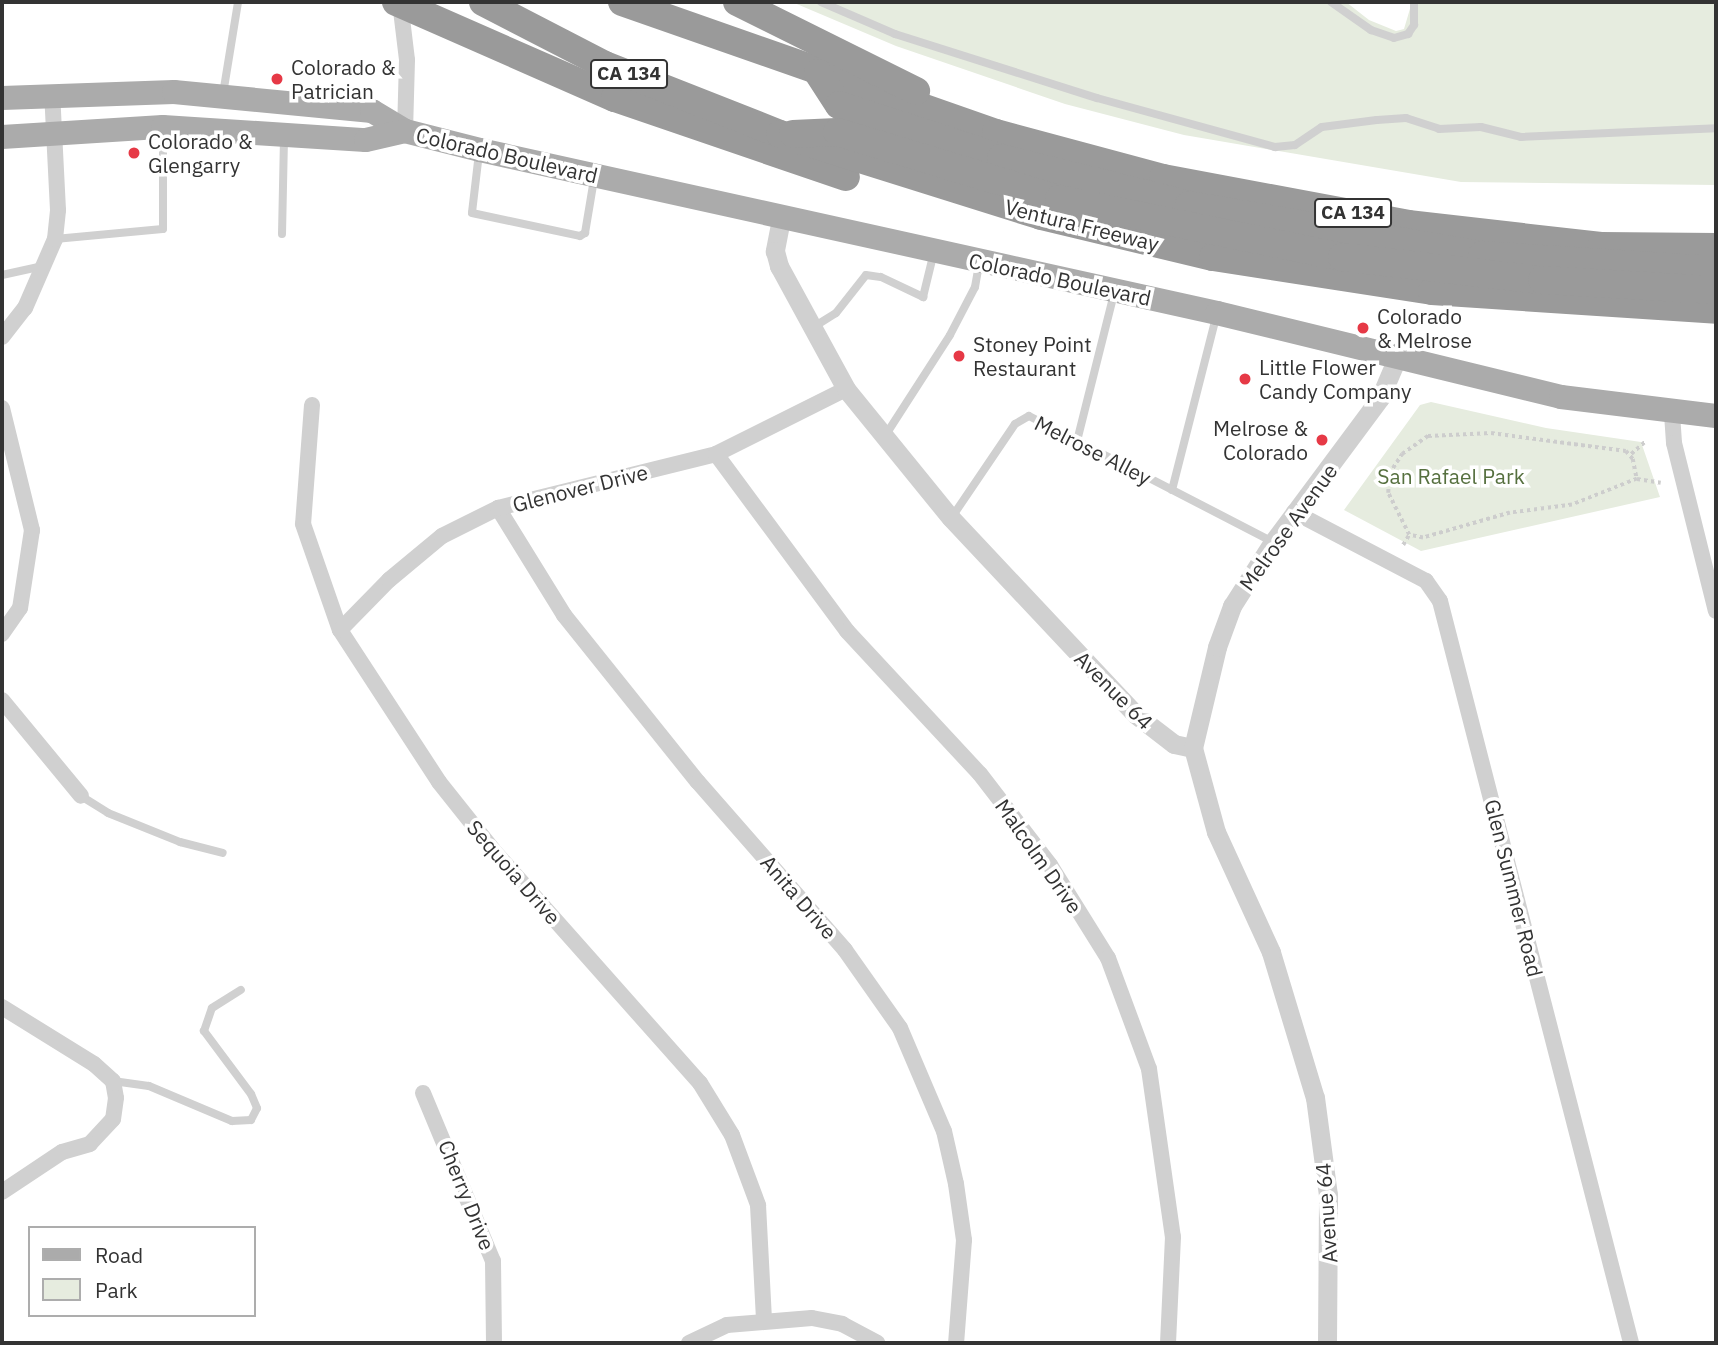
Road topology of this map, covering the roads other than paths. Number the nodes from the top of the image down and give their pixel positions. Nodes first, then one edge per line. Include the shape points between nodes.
1 (238, 2) edge
2 (398, 2) edge
3 (483, 2) edge
4 (622, 2) edge
5 (737, 2) edge
6 (821, 2) edge
7 (1331, 2) edge
8 (1415, 2) edge
9 (818, 73) junction
10 (52, 93) junction
11 (223, 94) junction
12 (2, 98) edge
13 (163, 127) junction
14 (1716, 128) edge
15 (55, 131) junction
16 (405, 131) junction
17 (285, 133) junction
18 (996, 133) junction
19 (780, 134) junction
20 (2, 137) edge
21 (480, 150) junction
22 (595, 175) junction
23 (1041, 216) junction
24 (781, 219) junction
25 (282, 234) dead end
26 (55, 239) junction
27 (1716, 247) edge
28 (934, 252) junction
29 (980, 262) junction
30 (47, 265) junction
31 (1716, 270) edge
32 (2, 275) edge
33 (1716, 290) edge
34 (1115, 291) junction
35 (1716, 310) edge
36 (1217, 313) junction
37 (812, 328) junction
38 (2, 337) edge
39 (1397, 358) junction
40 (846, 389) junction
41 (312, 405) dead end
42 (2, 408) edge
43 (1672, 414) junction
44 (1716, 416) edge
45 (884, 437) junction
46 (1077, 441) junction
47 (716, 454) junction
48 (1172, 490) junction
49 (498, 508) junction
50 (1294, 512) junction
51 (951, 518) junction
52 (1272, 542) junction
53 (1716, 611) edge
54 (340, 630) junction
55 (2, 634) edge
56 (2, 700) edge
57 (1193, 748) junction
58 (80, 796) joint
59 (223, 853) dead end
60 (242, 990) dead end
61 (2, 1007) edge
62 (113, 1081) junction
63 (423, 1093) dead end
64 (2, 1192) edge
65 (764, 1319) junction
66 (871, 1341) edge
67 (494, 1343) edge
68 (688, 1343) edge
69 (956, 1343) edge
70 (1168, 1343) edge
71 (1327, 1343) edge
72 (1631, 1343) edge

1 - 11 lane
2 - 16 street via 407,60
2 - 23 highway via 615,99 776,157 955,209
3 - 19 highway, Ventura Freeway / CA 134 via 605,65
4 - 9 highway, CA 134
5 - 18 highway
6 - 14 lane via 895,34 1097,98 1275,147 1295,145 1322,127 1406,118 1439,129 1481,127 1521,137
7 - 8 lane via 1371,30 1394,38 1408,34 1414,25
9 - 18 highway, CA 134
9 - 31 highway via 839,105 1000,158 1189,205 1482,255
10 - 11 main road, Colorado Boulevard
10 - 12 main road, Colorado Boulevard
10 - 15 street
11 - 16 main road, Colorado Boulevard via 372,111
13 - 15 main road, Colorado Boulevard
13 - 17 main road, Colorado Boulevard
13 - 26 lane via 163,229
15 - 20 main road, Colorado Boulevard
15 - 26 street
16 - 17 main road, Colorado Boulevard via 366,140
16 - 21 main road, Colorado Boulevard
17 - 25 lane
18 - 27 highway, CA 134 via 1163,178 1408,223 1601,246
19 - 23 highway, Ventura Freeway / CA 134
19 - 33 highway via 836,132 1059,199 1342,257 1542,281
21 - 22 main road, Colorado Boulevard
21 - 22 lane via 472,213 580,236 585,233
22 - 24 main road, Colorado Boulevard
23 - 35 highway, Ventura Freeway / CA 134 via 1213,257 1432,291
24 - 28 main road, Colorado Boulevard
24 - 37 street, Avenue 64 via 776,241 779,266
26 - 30 street
28 - 29 main road, Colorado Boulevard
28 - 37 lane via 923,297 881,277 866,275 836,313
29 - 34 main road, Colorado Boulevard
29 - 45 lane via 975,287 950,335
30 - 32 lane
30 - 38 street via 25,308
34 - 36 main road, Colorado Boulevard
34 - 46 lane
36 - 39 main road, Colorado Boulevard
36 - 48 lane
37 - 40 street, Avenue 64
39 - 43 main road, Colorado Boulevard via 1561,397
39 - 50 street, Melrose Avenue via 1380,398
40 - 45 street, Avenue 64
40 - 47 street, Glenover Drive
41 - 54 street, Sequoia Drive via 303,524
42 - 55 street via 32,530 20,608
43 - 44 main road, Colorado Boulevard
43 - 53 street via 1674,443
45 - 51 street, Avenue 64
46 - 48 lane, Melrose Alley
46 - 51 lane, Melrose Alley via 1029,416 1015,424
47 - 49 street, Glenover Drive
47 - 70 street, Malcolm Drive via 847,631 980,774 1050,865 1108,958 1149,1069 1173,1237
48 - 52 lane, Melrose Alley
49 - 54 street, Glenover Drive via 442,536 389,580
49 - 69 street, Anita Drive via 564,615 698,782 845,950 900,1028 944,1131 956,1184 964,1240
50 - 52 street, Melrose Avenue
50 - 72 street, Glen Summer Road via 1426,581 1440,601
51 - 57 street, Avenue 64 via 1135,714 1174,744
52 - 57 street, Melrose Avenue via 1232,606 1217,647
54 - 65 street, Sequoia Drive via 439,782 493,850 692,1074 732,1135 758,1205
56 - 58 street
57 - 71 street, Avenue 64 via 1216,832 1246,890 1285,990 1315,1098 1328,1195
58 - 59 lane via 108,813 180,842
60 - 62 lane via 212,1008 204,1031 251,1094 257,1108 251,1121 232,1121 149,1086
61 - 62 street via 94,1064
62 - 64 street via 115,1108 105,1132 90,1144 62,1152
63 - 67 street, Cherry Drive via 493,1261
65 - 66 street via 812,1318 842,1324
65 - 68 street via 727,1325

